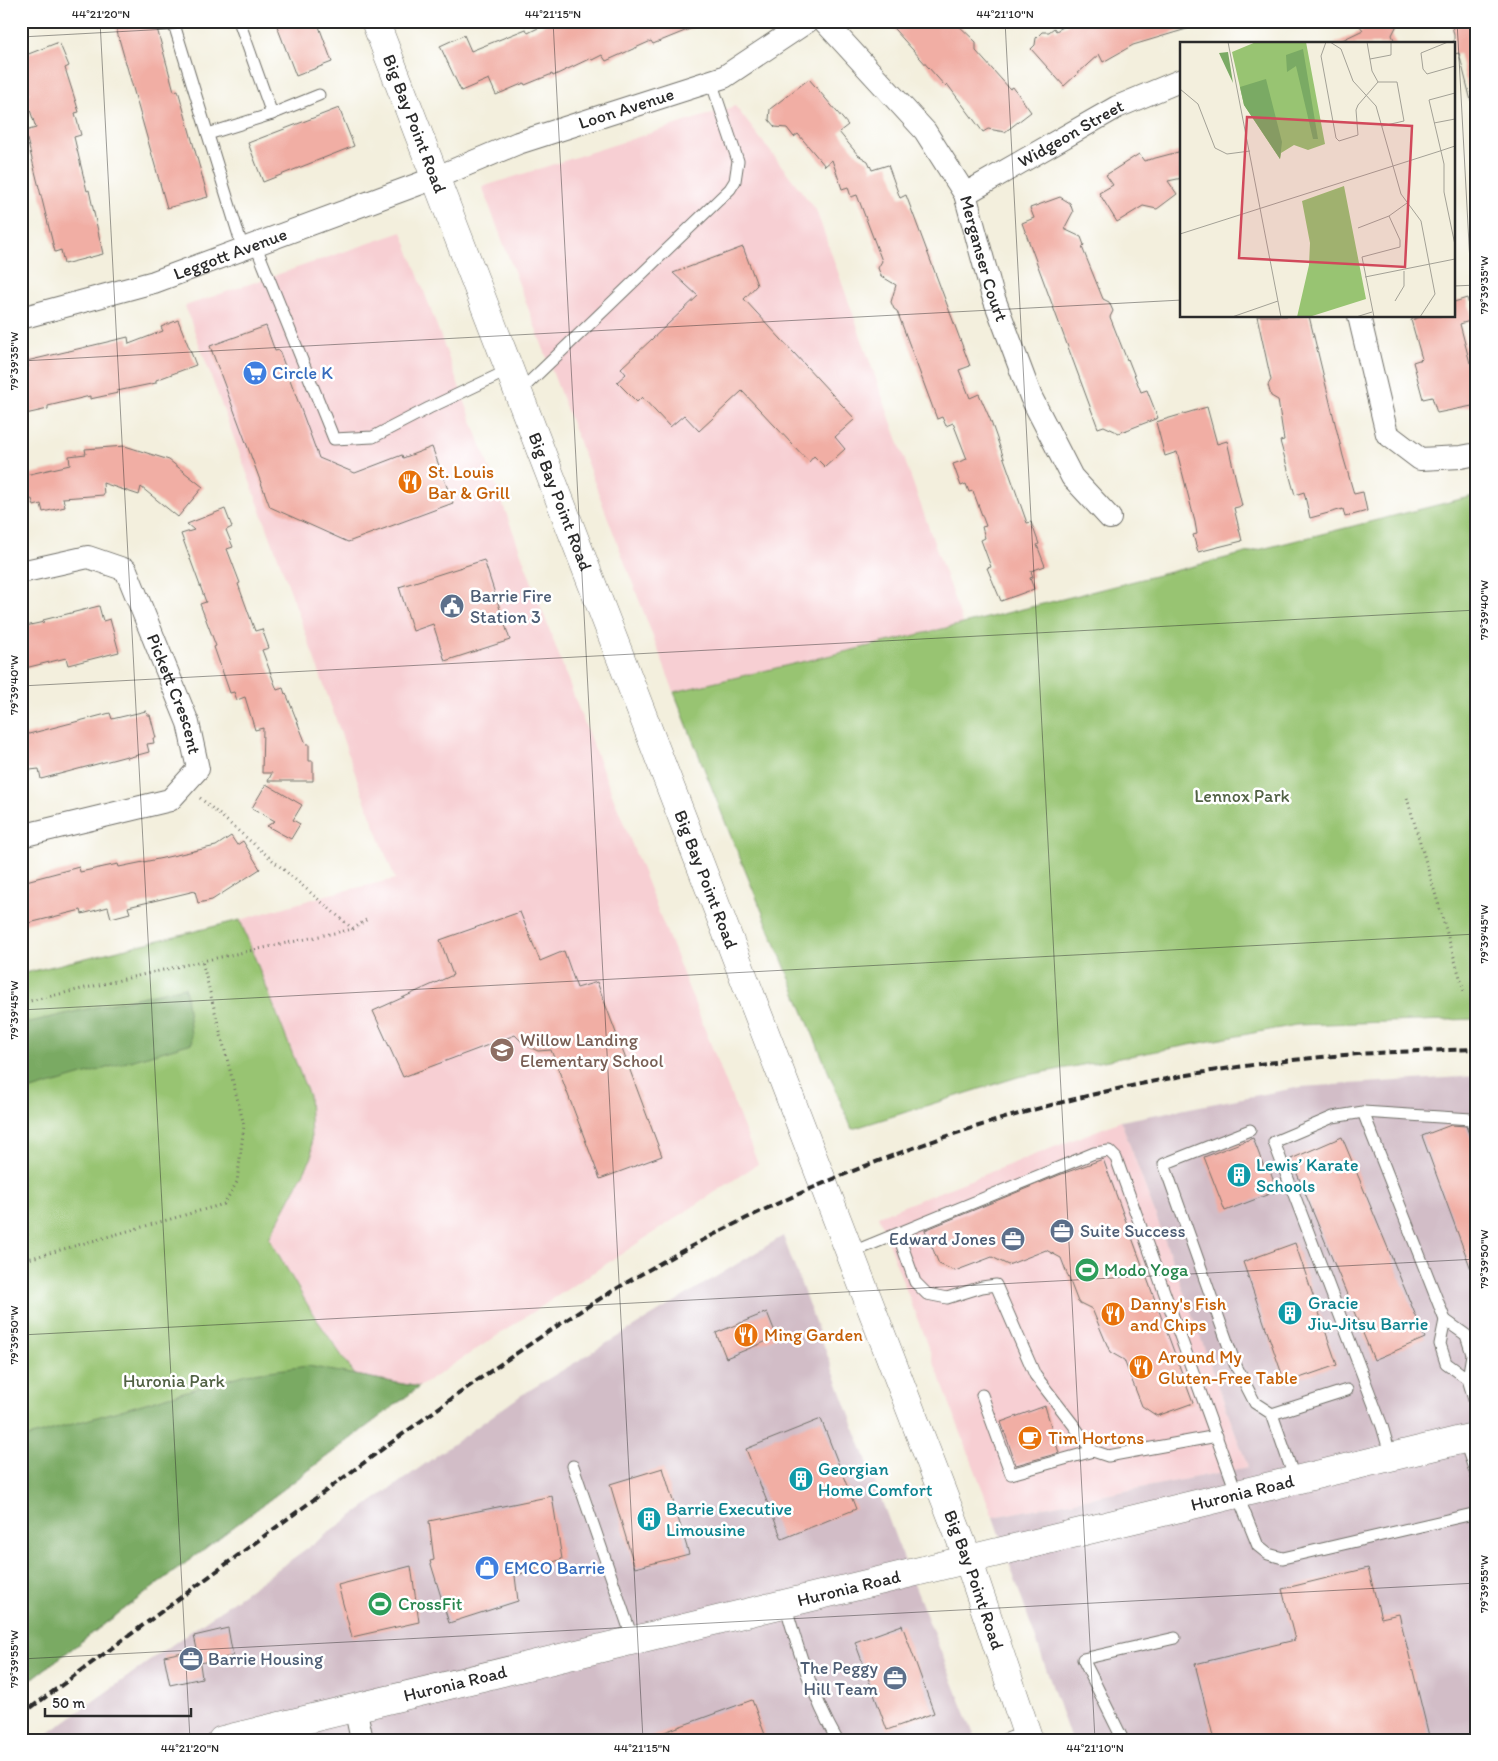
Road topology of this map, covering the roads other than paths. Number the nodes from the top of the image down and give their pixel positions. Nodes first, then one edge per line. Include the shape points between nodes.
1 (173, 21) edge
2 (239, 21) edge
3 (375, 21) edge
4 (808, 21) edge
5 (824, 21) edge
6 (711, 81) junction
7 (1180, 81) edge
8 (319, 95) dead end
9 (272, 114) junction
10 (208, 134) junction
11 (435, 178) junction
12 (965, 194) junction
13 (249, 247) junction
14 (21, 318) edge
15 (1359, 318) edge
16 (513, 382) junction
17 (1477, 454) edge
18 (1110, 518) dead end
19 (21, 572) edge
20 (21, 836) edge
21 (1363, 1112) junction
22 (1250, 1130) dead end
23 (1477, 1136) edge
24 (898, 1234) junction
25 (850, 1253) junction
26 (1444, 1320) junction
27 (1468, 1380) junction
28 (1347, 1390) dead end
29 (982, 1395) dead end
30 (1477, 1410) edge
31 (1272, 1414) junction
32 (1217, 1436) junction
33 (1470, 1438) edge
34 (1093, 1451) junction
35 (1391, 1457) junction
36 (573, 1466) dead end
37 (1477, 1477) edge
38 (1295, 1480) junction
39 (1237, 1494) junction
40 (1477, 1513) edge
41 (968, 1559) junction
42 (785, 1603) junction
43 (1175, 1638) dead end
44 (633, 1640) junction
45 (355, 1707) junction
46 (1019, 1737) edge
47 (222, 1740) edge
48 (362, 1740) edge
49 (836, 1740) edge
50 (1123, 1740) edge

1 - 10 lane
2 - 9 lane
3 - 11 street, Big Bay Point Road
4 - 6 street, Loon Avenue via 724,77
5 - 12 street, Merganser Court via 925,131
6 - 11 street, Loon Avenue via 518,143
6 - 16 lane via 738,162 730,189
7 - 12 street, Widgeon Street via 1118,106
8 - 9 lane
9 - 10 lane
10 - 13 lane
11 - 13 street, Leggott Avenue
11 - 16 street, Big Bay Point Road
12 - 18 street, Merganser Court via 992,292 1031,397 1072,477
13 - 14 street, Leggott Avenue via 154,282
13 - 16 lane via 334,440 373,437 429,408
15 - 17 street via 1387,434 1420,459
16 - 25 street, Big Bay Point Road
19 - 20 street, Pickett Crescent via 88,557 126,570 188,723 198,769 170,800
21 - 23 lane via 1471,1119
21 - 26 lane
21 - 35 lane via 1333,1117 1274,1142 1379,1416
22 - 31 lane via 1164,1164 1236,1364 1255,1403
24 - 25 lane
24 - 32 lane via 1094,1153 1109,1152 1116,1158
24 - 34 lane via 915,1282 927,1294 947,1298 996,1286 1035,1375
25 - 41 street, Big Bay Point Road
26 - 27 lane via 1440,1344 1446,1363
26 - 27 lane via 1466,1335 1472,1354
27 - 30 lane
28 - 31 lane
29 - 34 lane via 1011,1474
31 - 38 lane
32 - 34 lane via 1108,1456
32 - 39 lane
33 - 35 street, Huronia Road
33 - 37 lane
35 - 38 street, Huronia Road
36 - 44 lane
38 - 39 street, Huronia Road
39 - 40 lane via 1258,1546 1268,1554 1283,1558
39 - 41 street, Huronia Road
41 - 42 street, Huronia Road
41 - 46 street, Big Bay Point Road
42 - 44 street, Huronia Road
42 - 49 lane via 799,1654
43 - 50 lane via 1083,1659
44 - 45 street, Huronia Road
45 - 47 street, Huronia Road
45 - 48 street

